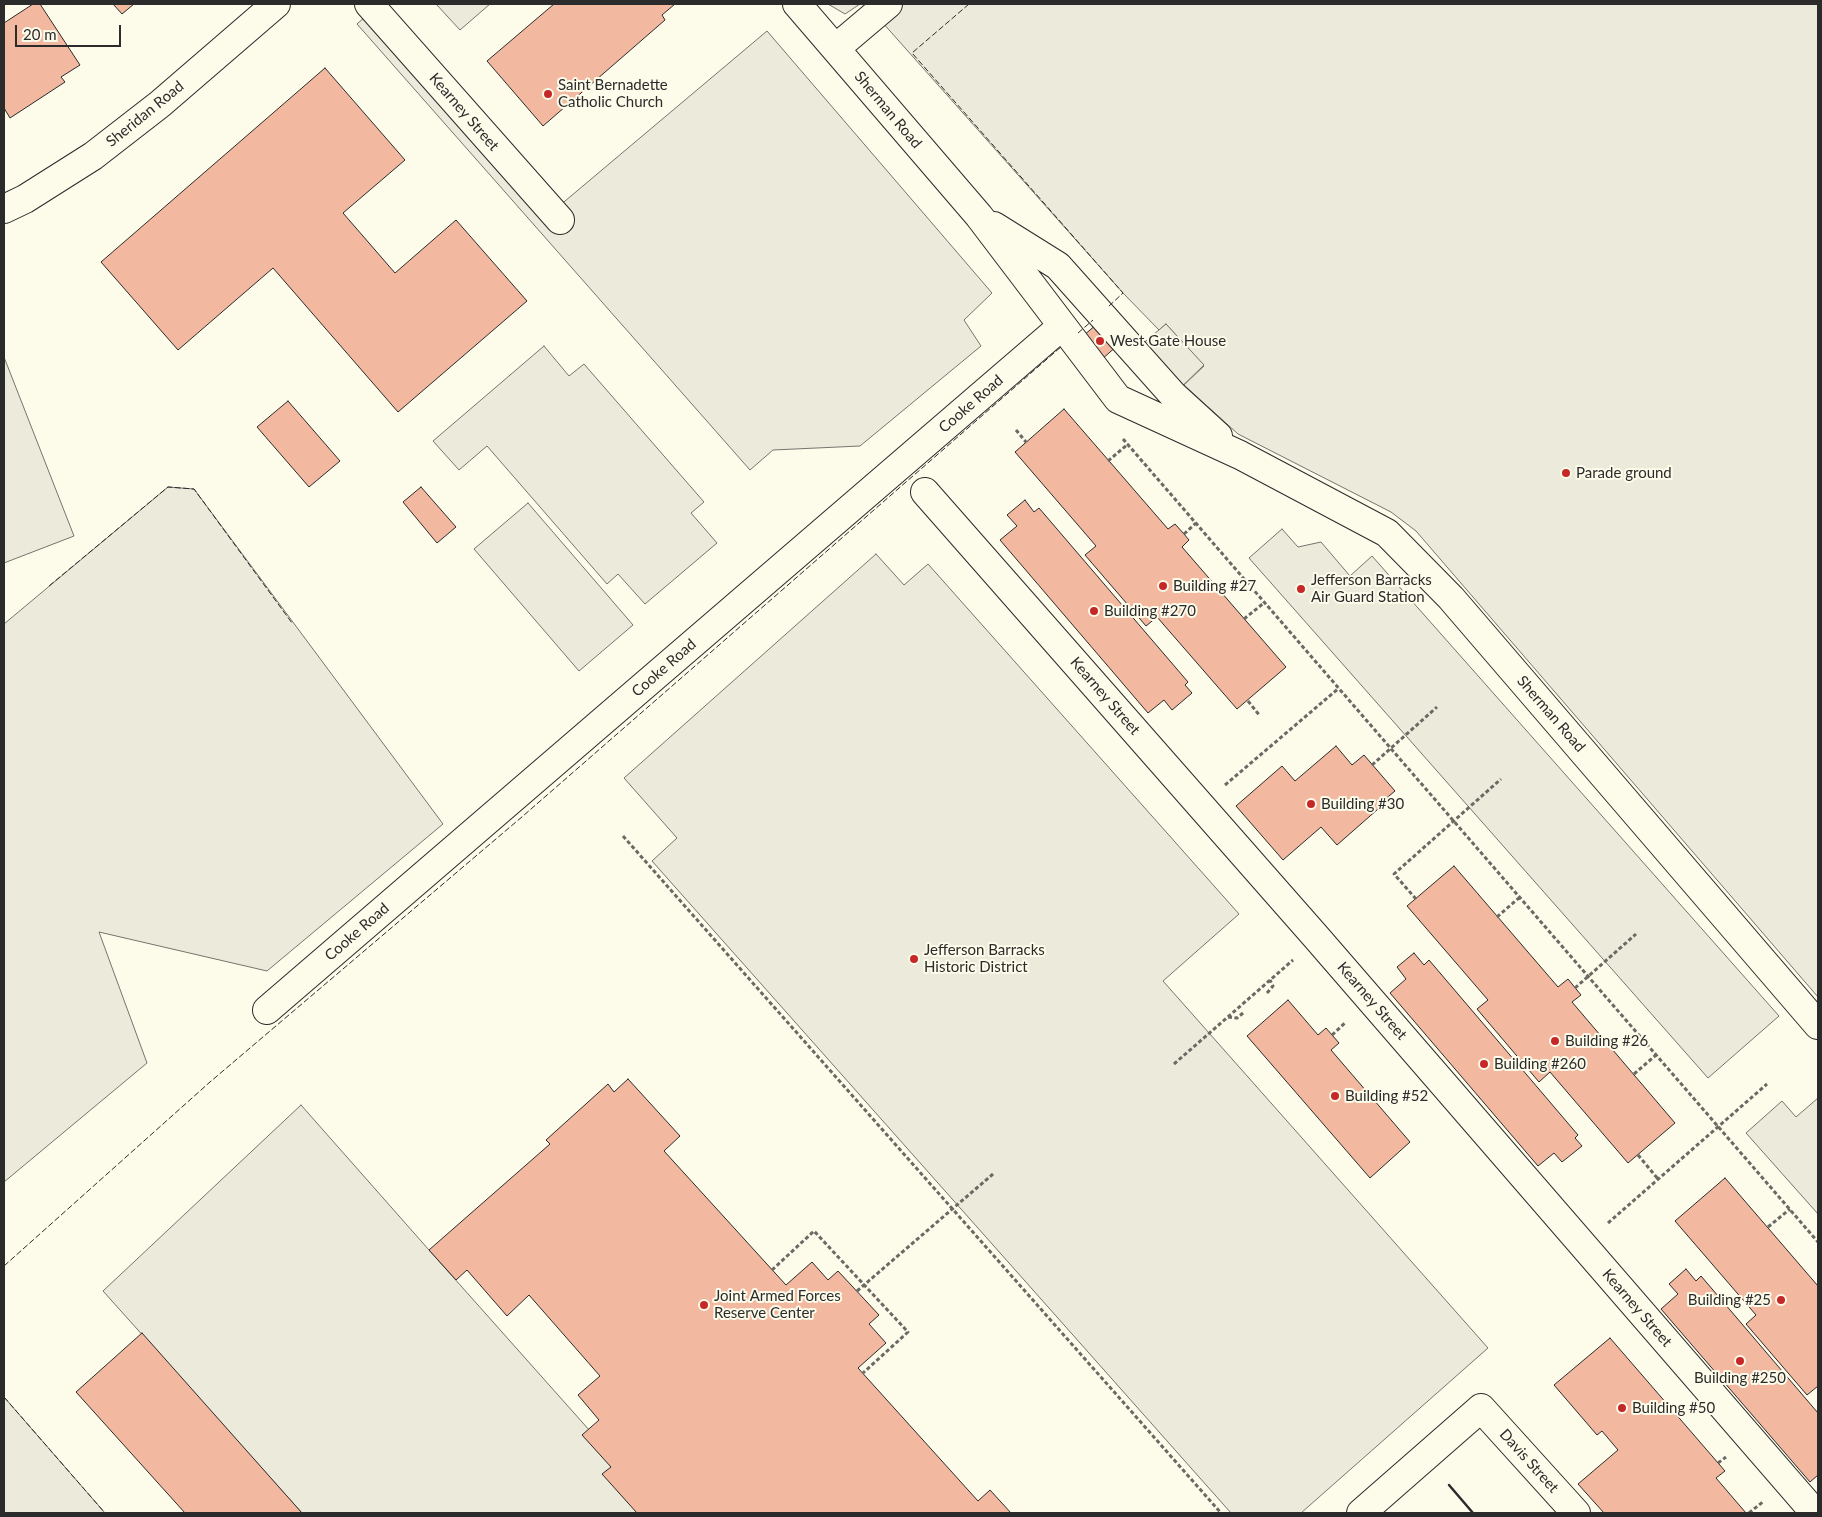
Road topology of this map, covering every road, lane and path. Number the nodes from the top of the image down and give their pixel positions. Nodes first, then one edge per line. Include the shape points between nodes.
1 (276, 4) edge
2 (369, 4) edge
3 (797, 4) edge
4 (888, 4) edge
5 (836, 48) junction
6 (4, 209) edge
7 (979, 216) junction
8 (560, 220) dead end
9 (1062, 326) junction
10 (1016, 430) dead end
11 (1122, 437) dead end
12 (1026, 442) dead end
13 (1128, 444) junction
14 (1240, 456) junction
15 (1108, 461) dead end
16 (925, 492) dead end
17 (1196, 523) junction
18 (1184, 534) dead end
19 (1265, 602) junction
20 (1244, 619) dead end
21 (1339, 688) junction
22 (1248, 700) dead end
23 (1437, 707) dead end
24 (1260, 716) dead end
25 (1391, 748) junction
26 (1372, 765) dead end
27 (1501, 779) dead end
28 (1201, 805) junction
29 (1454, 821) junction
30 (623, 836) dead end
31 (1520, 897) junction
32 (1416, 899) dead end
33 (1497, 917) dead end
34 (1636, 934) dead end
35 (1318, 938) junction
36 (1588, 976) junction
37 (1270, 980) junction
38 (1575, 988) dead end
39 (1267, 993) dead end
40 (267, 1010) dead end
41 (1243, 1013) dead end
42 (1228, 1017) junction
43 (1350, 1018) dead end
44 (1818, 1026) edge
45 (1332, 1035) dead end
46 (1656, 1055) junction
47 (1174, 1064) dead end
48 (1634, 1074) dead end
49 (1767, 1084) dead end
50 (1718, 1126) junction
51 (1638, 1155) dead end
52 (993, 1174) dead end
53 (1658, 1180) junction
54 (952, 1209) junction
55 (1790, 1209) junction
56 (1768, 1227) dead end
57 (1818, 1242) edge
58 (1583, 1245) junction
59 (772, 1270) dead end
60 (864, 1284) junction
61 (857, 1291) dead end
62 (863, 1373) dead end
63 (1221, 1513) edge
64 (1361, 1513) edge
65 (1576, 1513) edge
66 (1815, 1513) edge

1 - 6 street, Sheridan Road via 160,104 93,156
2 - 8 street, Kearney Street
3 - 5 street, Sherman Road
4 - 5 street
5 - 7 street, Sherman Road
7 - 9 street
7 - 14 street via 1058,266 1173,395
9 - 14 street via 1118,399
9 - 40 street, Cooke Road
10 - 12 path
11 - 13 path
13 - 15 path
13 - 17 path
14 - 44 street, Sherman Road via 1387,533 1452,598
16 - 28 street, Kearney Street
17 - 18 path
17 - 19 path
19 - 20 path
19 - 21 path
21 - 25 path
21 - 28 path
22 - 24 path
23 - 25 path
25 - 26 path
25 - 29 path
27 - 29 path
28 - 35 street, Kearney Street
29 - 31 path
29 - 32 path via 1394,874
30 - 54 path
31 - 33 path
31 - 36 path
34 - 36 path
35 - 37 path
35 - 58 street, Kearney Street
36 - 38 path
36 - 46 path
37 - 39 path via 1274,986
37 - 42 path
41 - 42 path via 1237,1018
42 - 47 path
43 - 45 path
46 - 48 path
46 - 50 path
49 - 50 path
50 - 53 path
50 - 55 path
51 - 53 path
52 - 54 path
53 - 58 path
54 - 60 path
54 - 63 path
55 - 56 path
55 - 57 path
58 - 66 street, Kearney Street
59 - 60 path via 814,1230
60 - 61 path
60 - 62 path via 908,1332
64 - 65 street, Davis Street via 1481,1408

